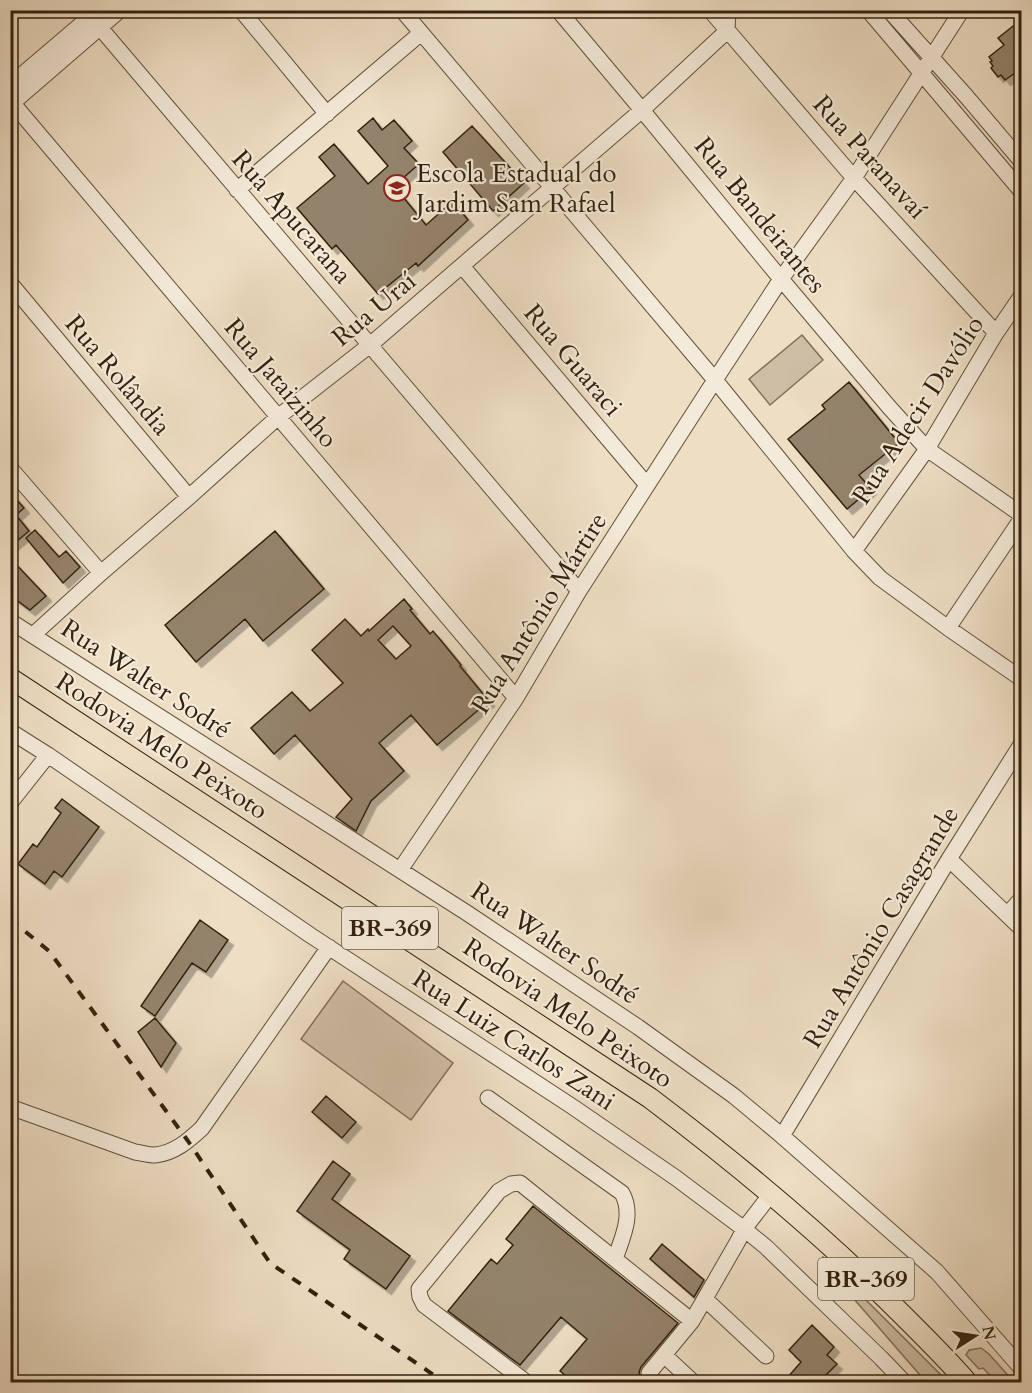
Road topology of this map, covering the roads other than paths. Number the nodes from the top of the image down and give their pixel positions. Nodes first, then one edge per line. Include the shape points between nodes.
1 (120, 10) edge
2 (242, 10) edge
3 (402, 10) edge
4 (558, 10) edge
5 (710, 10) edge
6 (728, 10) edge
7 (868, 10) edge
8 (889, 10) edge
9 (962, 10) edge
10 (93, 16) edge
11 (727, 31) junction
12 (421, 33) junction
13 (932, 59) junction
14 (922, 74) junction
15 (10, 85) edge
16 (11, 102) edge
17 (642, 110) junction
18 (327, 114) junction
19 (997, 133) junction
20 (983, 146) junction
21 (1022, 162) edge
22 (854, 178) junction
23 (553, 188) junction
24 (237, 190) junction
25 (1022, 192) edge
26 (462, 266) junction
27 (781, 279) junction
28 (10, 283) edge
29 (1022, 295) edge
30 (996, 333) junction
31 (370, 345) junction
32 (715, 380) junction
33 (278, 417) junction
34 (927, 449) junction
35 (10, 468) edge
36 (647, 485) junction
37 (189, 497) junction
38 (1022, 517) edge
39 (854, 550) junction
40 (100, 573) junction
41 (579, 591) junction
42 (10, 621) edge
43 (948, 628) junction
44 (33, 635) junction
45 (10, 678) edge
46 (1022, 680) edge
47 (516, 698) junction
48 (10, 731) edge
49 (1022, 743) edge
50 (48, 755) junction
51 (10, 803) edge
52 (949, 859) junction
53 (400, 870) junction
54 (1022, 898) edge
55 (1007, 915) junction
56 (1022, 929) edge
57 (329, 947) junction
58 (488, 1098) dead end
59 (10, 1107) edge
60 (782, 1136) junction
61 (771, 1194) junction
62 (744, 1228) junction
63 (615, 1259) junction
64 (705, 1299) junction
65 (692, 1321) junction
66 (664, 1355) junction
67 (766, 1356) dead end
68 (1022, 1370) edge
69 (649, 1373) dead end
70 (526, 1383) edge
71 (693, 1383) edge
72 (904, 1383) edge
73 (967, 1383) edge

1 - 10 street
2 - 18 street
3 - 12 street
4 - 17 street, Rua Bandeirantes
5 - 11 street, Rua Paranavaí
6 - 11 street
7 - 14 street
8 - 13 street
9 - 13 street, Rua Antônio Mártire
10 - 15 street
10 - 16 street
10 - 24 street, Rua Apucarana
11 - 17 street, Rua Uraí
11 - 22 street, Rua Paranavaí
12 - 18 street
12 - 23 street
13 - 14 street, Rua Antônio Mártire
13 - 19 street
14 - 20 street
14 - 22 street, Rua Antônio Mártire
16 - 33 street, Rua Jataizinho
17 - 23 street, Rua Uraí
17 - 27 street, Rua Bandeirantes
18 - 24 street
19 - 20 street
19 - 21 street
20 - 25 street
22 - 27 street, Rua Antônio Mártire
22 - 30 street, Rua Paranavaí
23 - 26 street, Rua Uraí
23 - 32 street
24 - 31 street, Rua Apucarana
26 - 31 street, Rua Uraí
26 - 36 street, Rua Guaraci
27 - 32 street, Rua Antônio Mártire
27 - 34 street, Rua Bandeirantes
28 - 37 street, Rua Rolândia
29 - 30 street, Rua Adecir Davólio
30 - 34 street, Rua Adecir Davólio
31 - 33 street, Rua Uraí
31 - 41 street, Rua Apucarana
32 - 36 street, Rua Antônio Mártire
32 - 39 street
33 - 37 street, Rua Uraí
33 - 47 street, Rua Jataizinho
34 - 38 street, Rua Bandeirantes
34 - 39 street, Rua Adecir Davólio
35 - 40 street
36 - 41 street, Rua Antônio Mártire
37 - 40 street, Rua Uraí
38 - 43 street
39 - 43 street via 880,578
40 - 44 street, Rua Uraí
41 - 47 street, Rua Antônio Mártire
42 - 44 street, Rua Walter Sodré
43 - 46 street
44 - 53 street, Rua Walter Sodré
45 - 61 main road, Rodovia Melo Peixoto / BR-369 via 650,1098
47 - 53 street, Rua Antônio Mártire
48 - 50 street, Rua Luiz Carlos Zani
49 - 52 street, Rua Antônio Casagrande
50 - 51 street
50 - 57 street, Rua Luiz Carlos Zani
52 - 55 street
52 - 60 street, Rua Antônio Casagrande
53 - 60 street, Rua Walter Sodré via 638,1027
54 - 55 street
55 - 56 street
57 - 59 street via 202,1128 174,1149 155,1155 135,1152
57 - 62 street, Rua Luiz Carlos Zani via 573,1107
58 - 63 street via 622,1193 628,1215
60 - 68 street, Rua Walter Sodré via 937,1272
61 - 62 street
61 - 73 main road, Rodovia Melo Peixoto / BR-369 via 885,1297
62 - 64 street
62 - 72 street, Rua Luiz Carlos Zani
63 - 65 street
63 - 70 street via 520,1183 511,1184 499,1191 419,1289 424,1305
64 - 65 street
64 - 67 street
65 - 66 street
66 - 69 street
66 - 71 street

